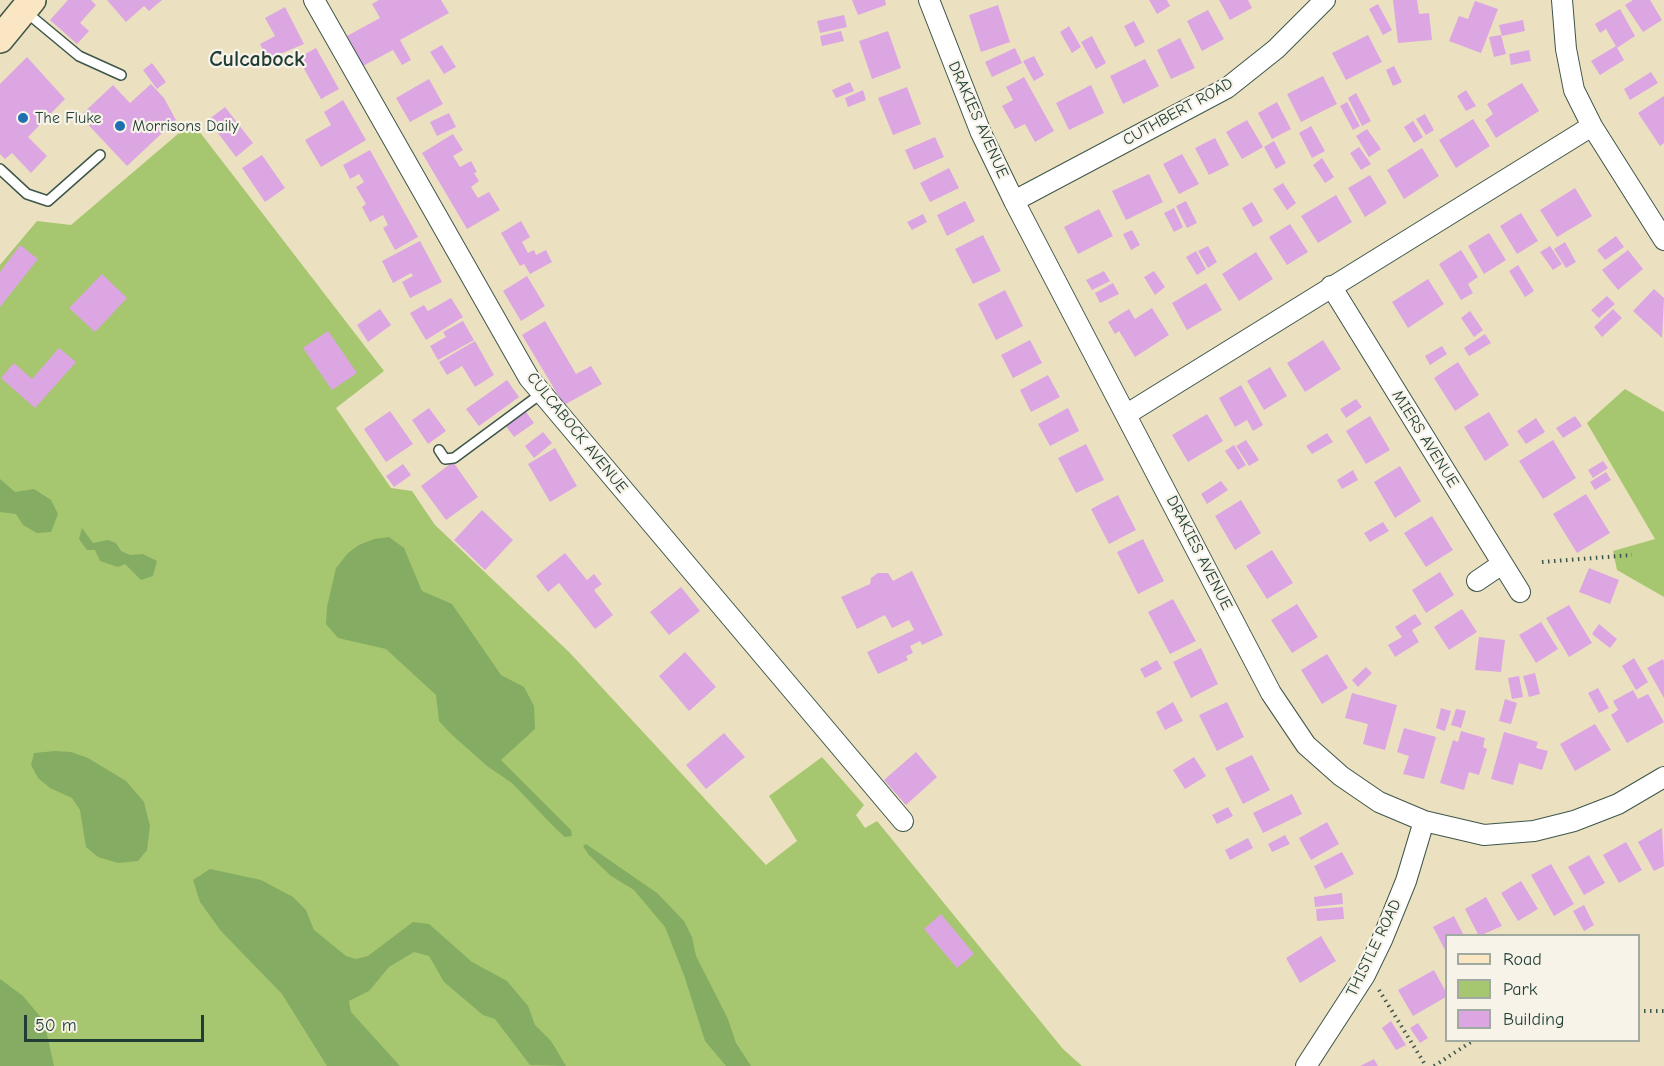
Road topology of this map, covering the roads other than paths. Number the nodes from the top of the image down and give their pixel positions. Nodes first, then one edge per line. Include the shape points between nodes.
1 (314, 0) edge
2 (929, 0) edge
3 (1325, 0) edge
4 (1562, 0) edge
5 (28, 5) edge
6 (0, 39) edge
7 (121, 75) dead end
8 (1592, 126) junction
9 (100, 155) dead end
10 (0, 169) edge
11 (1014, 201) junction
12 (1664, 240) edge
13 (1331, 286) junction
14 (542, 393) junction
15 (1127, 414) junction
16 (439, 450) dead end
17 (1503, 564) junction
18 (1477, 581) dead end
19 (1520, 592) dead end
20 (1664, 777) edge
21 (1424, 821) junction
22 (903, 822) dead end
23 (1305, 1066) edge

1 - 14 street, CULCABOCK AVENUE via 529,378
2 - 11 street, DRAKIES AVENUE via 981,134
3 - 11 street, CUTHBERT ROAD via 1276,49 1227,88
4 - 8 street via 1574,90
5 - 6 main road
5 - 7 lane via 80,56
8 - 12 street
8 - 13 street
9 - 10 lane via 48,201 27,194
11 - 15 street, DRAKIES AVENUE
13 - 15 street
13 - 17 street, MIERS AVENUE
14 - 16 lane via 454,458 445,459
14 - 22 street, CULCABOCK AVENUE
15 - 21 street, DRAKIES AVENUE via 1271,693 1306,745 1341,777 1379,802
17 - 18 street
17 - 19 street, MIERS AVENUE
20 - 21 street, DRAKIES AVENUE via 1618,804 1574,822 1534,831 1484,835
21 - 23 street, THISTLE ROAD via 1406,881 1365,975

